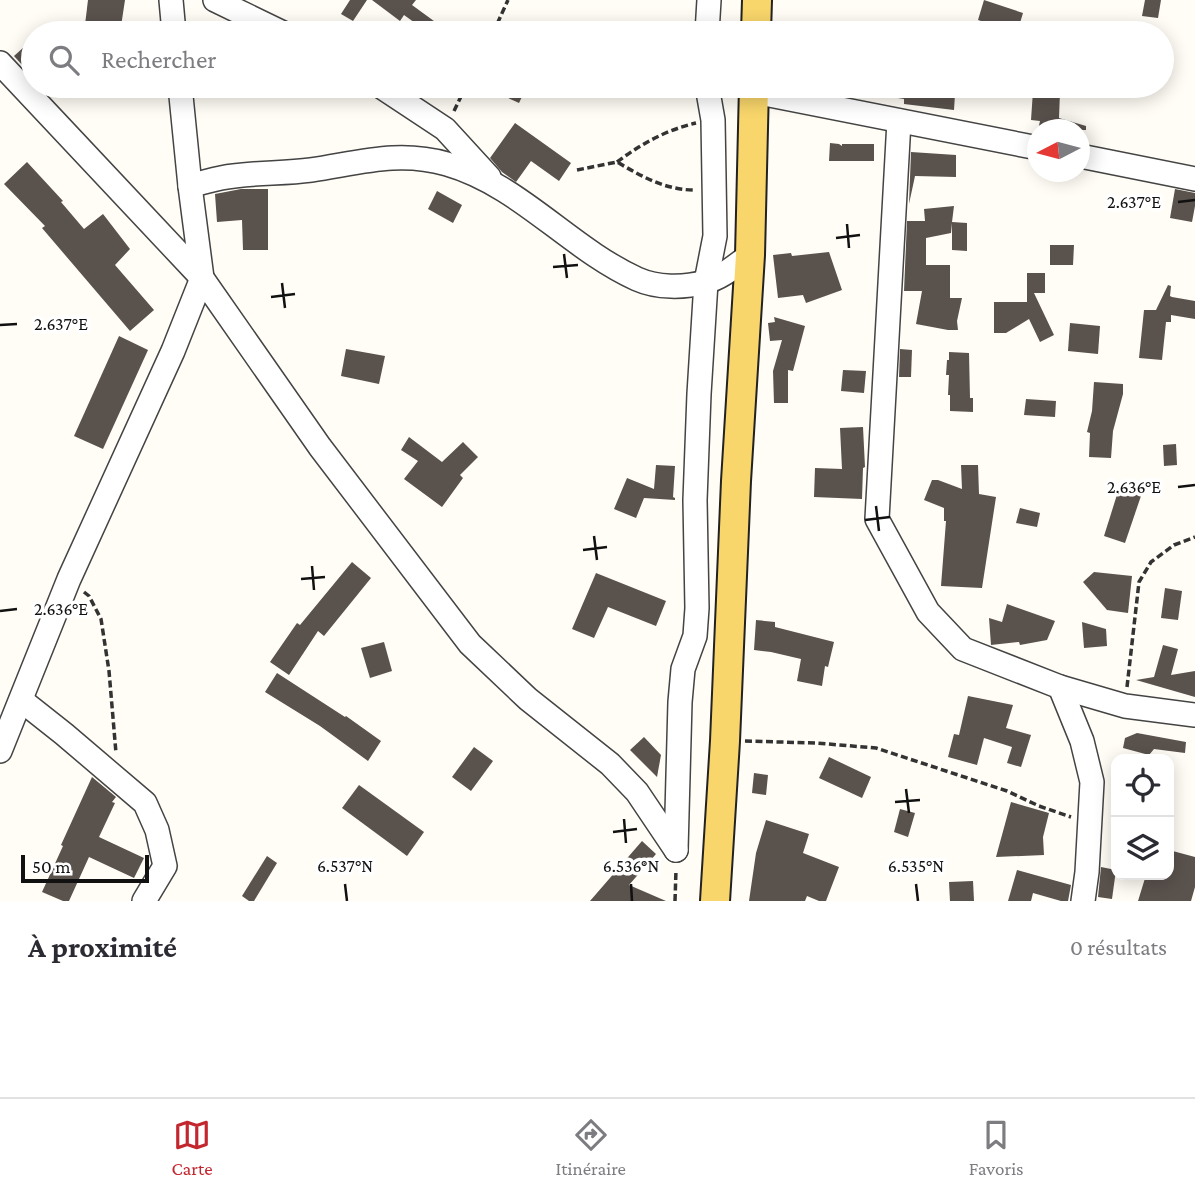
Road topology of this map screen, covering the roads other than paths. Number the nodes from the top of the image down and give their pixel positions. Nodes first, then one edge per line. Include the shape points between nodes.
1 (171, 0) edge
2 (215, 0) edge
3 (709, 0) edge
4 (757, 0) edge
5 (173, 21) edge
6 (258, 21) edge
7 (708, 21) edge
8 (756, 21) edge
9 (0, 63) edge
10 (21, 85) edge
11 (33, 98) edge
12 (181, 98) edge
13 (398, 98) edge
14 (709, 98) edge
15 (754, 98) edge
16 (795, 98) edge
17 (899, 121) junction
18 (1027, 146) edge
19 (1090, 158) edge
20 (1195, 179) edge
21 (496, 184) junction
22 (190, 186) junction
23 (750, 255) junction
24 (202, 278) junction
25 (706, 282) junction
26 (1060, 687) junction
27 (21, 700) junction
28 (1195, 715) edge
29 (0, 751) edge
30 (144, 901) edge
31 (715, 901) edge
32 (1083, 901) edge

1 - 5 street
2 - 6 street
3 - 7 street
4 - 8 main road
9 - 10 street
11 - 24 street
12 - 22 street
13 - 21 street via 445,129
14 - 25 street via 715,236
15 - 23 main road
16 - 17 street
17 - 18 street
17 - 26 street via 877,519 928,612 963,649
19 - 20 street
21 - 22 street via 449,164 414,157 223,178
21 - 25 street via 639,280 675,287
22 - 24 street
23 - 25 street
23 - 31 main road
24 - 25 street via 320,447 470,644 528,699 610,764 637,792 676,850 680,702 698,608 695,500
24 - 27 street via 69,579
26 - 28 street via 1125,706
26 - 32 street via 1082,741 1092,782
27 - 29 street
27 - 30 street via 145,803 165,866

